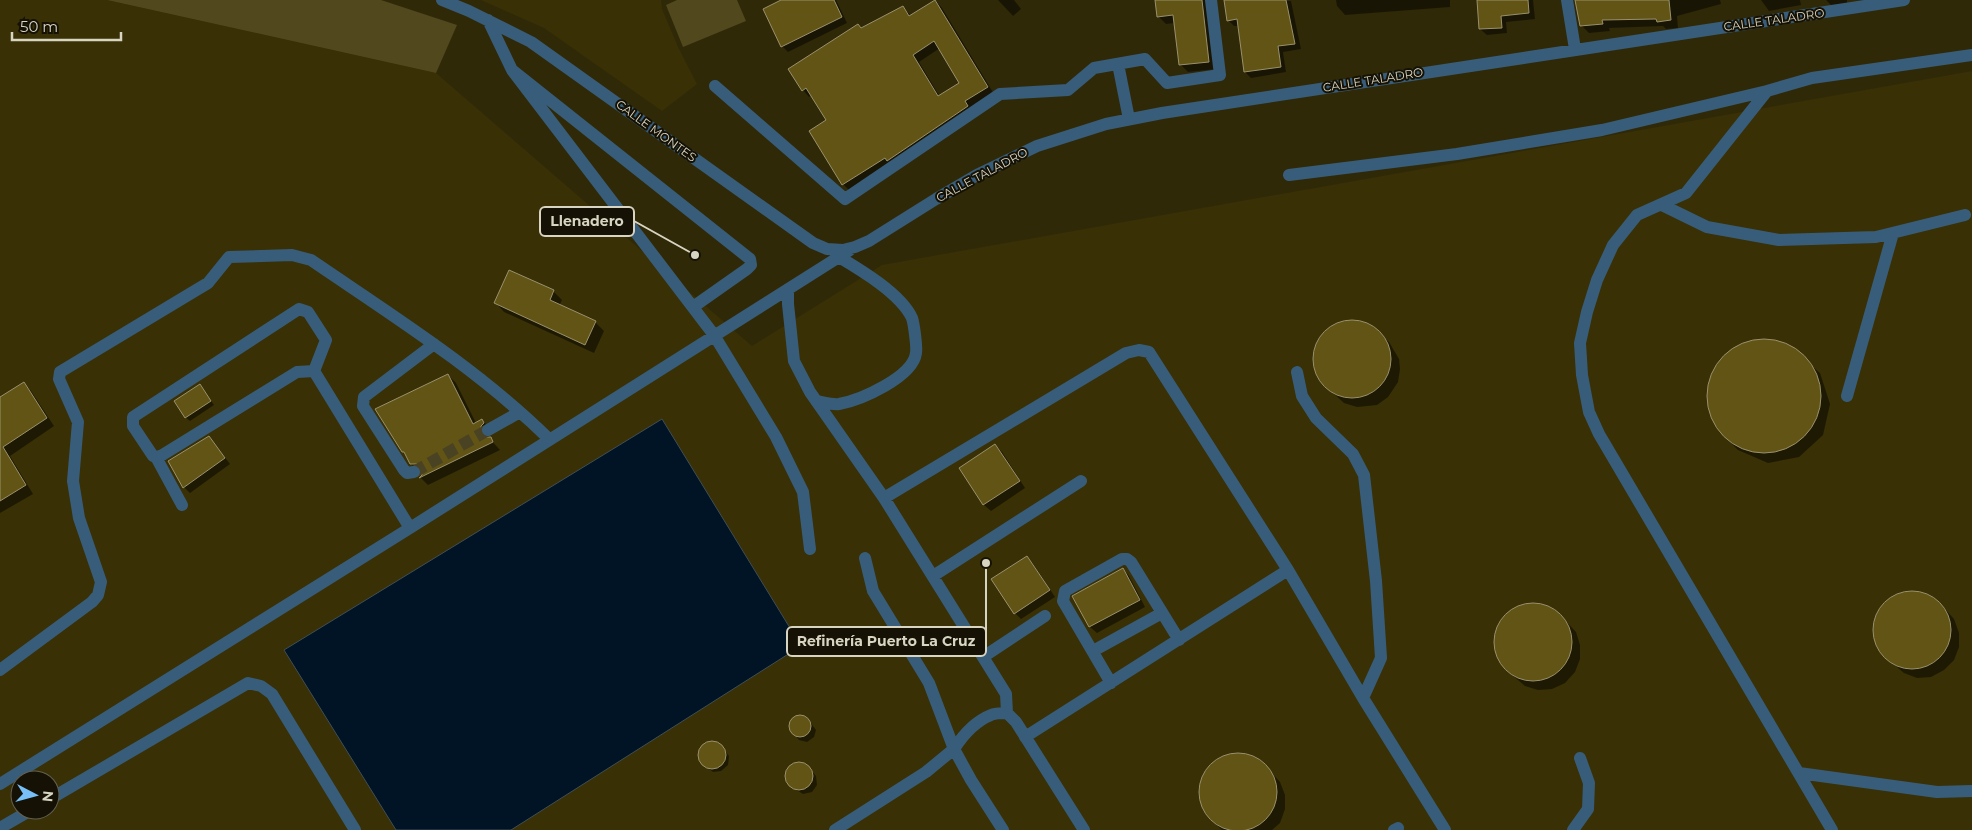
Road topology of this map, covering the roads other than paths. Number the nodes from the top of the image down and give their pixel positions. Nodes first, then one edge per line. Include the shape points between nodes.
1 (442, 0) edge
2 (1210, 0) edge
3 (1567, 0) edge
4 (1904, 0) edge
5 (1856, 4) edge
6 (488, 20) junction
7 (1575, 50) junction
8 (1972, 55) edge
9 (1118, 64) junction
10 (512, 70) junction
11 (714, 86) dead end
12 (1767, 91) junction
13 (1129, 120) junction
14 (1289, 175) dead end
15 (1662, 205) junction
16 (1964, 215) dead end
17 (1893, 233) junction
18 (869, 241) joint
19 (855, 247) junction
20 (838, 257) junction
21 (788, 288) junction
22 (693, 307) junction
23 (714, 335) junction
24 (434, 344) junction
25 (314, 371) junction
26 (1296, 372) dead end
27 (1848, 396) dead end
28 (816, 401) junction
29 (520, 412) junction
30 (488, 430) tunnel mouth
31 (549, 438) junction
32 (156, 457) junction
33 (414, 472) dead end
34 (1081, 481) dead end
35 (884, 498) junction
36 (182, 505) dead end
37 (410, 528) junction
38 (810, 550) dead end
39 (865, 558) dead end
40 (1288, 570) junction
41 (933, 576) junction
42 (1162, 613) junction
43 (1045, 616) dead end
44 (1179, 640) junction
45 (1093, 652) junction
46 (983, 657) junction
47 (0, 670) edge
48 (1111, 683) junction
49 (1363, 698) junction
50 (1007, 713) junction
51 (1025, 736) junction
52 (954, 749) junction
53 (1580, 758) dead end
54 (1799, 773) junction
55 (0, 784) edge
56 (1972, 791) edge
57 (60, 793) edge
58 (14, 820) edge
59 (0, 828) edge
60 (355, 830) edge
61 (835, 830) edge
62 (1003, 830) edge
63 (1084, 830) edge
64 (1444, 830) edge
65 (1573, 830) edge
66 (1832, 830) edge

1 - 6 street, CALLE MONTES
2 - 9 street via 1220,75 1167,83 1145,59
3 - 7 street
4 - 5 street, CALLE TALADRO
5 - 7 street, CALLE TALADRO
6 - 10 street
6 - 19 street, CALLE MONTES via 531,42 813,243 828,249
7 - 13 street, CALLE TALADRO
8 - 12 street via 1812,78
9 - 11 street via 1094,68 1068,90 1000,94 845,199
9 - 13 street
10 - 22 street
10 - 22 street via 750,259 751,265 747,269
12 - 14 street via 1602,130 1457,154
12 - 15 street via 1686,193
13 - 18 street, CALLE TALADRO via 1076,132 1037,146 977,175
15 - 17 street via 1707,227 1779,240 1876,237
15 - 54 street via 1637,215 1614,245 1597,280 1580,343 1589,412
16 - 17 street
17 - 27 street
18 - 19 street, CALLE MONTES
19 - 20 street
20 - 21 street
20 - 28 street via 863,271 895,296 912,318 916,354 909,368 888,385 838,404
21 - 23 street
21 - 28 street via 794,361
22 - 23 street
23 - 31 street
23 - 38 street via 776,437 803,492
24 - 29 street
24 - 33 street via 363,400 363,406 404,470
24 - 47 street via 311,260 292,255 229,257 208,283 64,368 59,379 78,422 73,481 78,512 101,582 98,595 92,602
25 - 32 street via 297,372
25 - 32 street via 326,340 308,312 299,309 133,417 133,426
25 - 37 street
26 - 49 street via 1302,396 1316,418 1353,454 1364,475 1381,658
28 - 35 street
29 - 30 street
29 - 31 street
31 - 37 street
32 - 36 street
34 - 41 street
35 - 40 street via 1126,353 1139,350 1148,352 1155,361
35 - 41 street
37 - 55 street
39 - 52 street via 873,591 929,683
40 - 44 street
40 - 49 street
41 - 46 street
42 - 44 street
42 - 45 street
42 - 45 street via 1127,559 1065,591 1063,601
43 - 46 street
44 - 48 street
45 - 48 street
46 - 50 street via 1006,694
48 - 51 street
49 - 64 street
50 - 51 street
50 - 52 street via 992,714 978,723
51 - 63 street
52 - 61 street via 926,772
52 - 62 street
53 - 65 street via 1589,783 1588,809
54 - 56 street via 1937,792
54 - 66 street
57 - 60 street via 248,683 261,686 272,694
58 - 59 street

